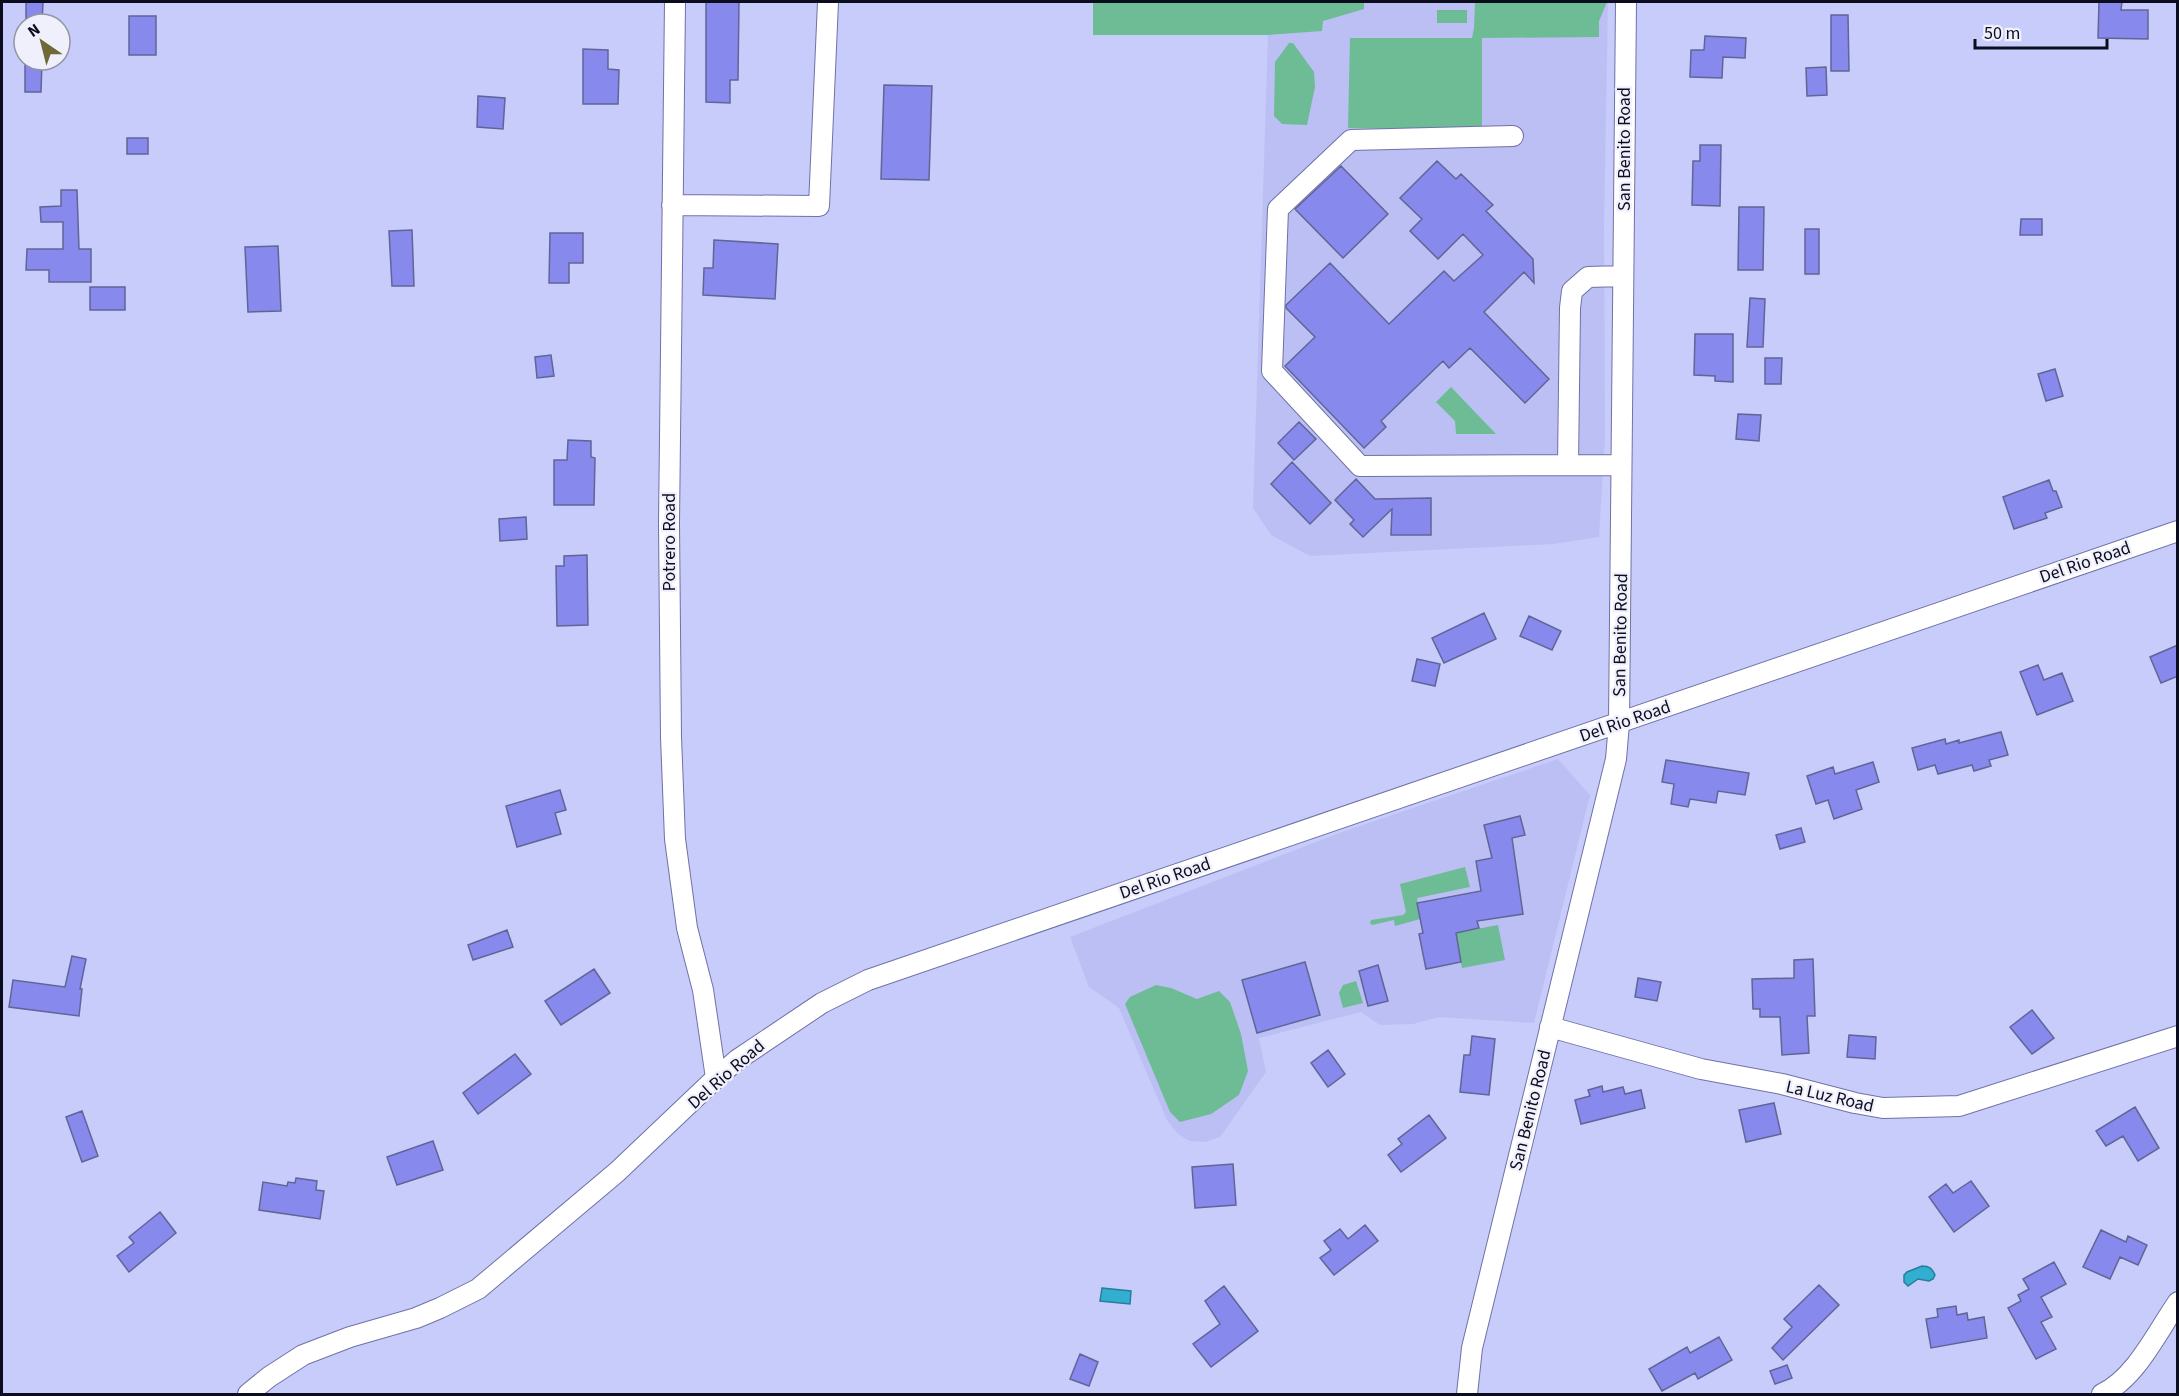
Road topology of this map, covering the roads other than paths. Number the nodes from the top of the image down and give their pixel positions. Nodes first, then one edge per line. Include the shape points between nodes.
1 (675, 2) edge
2 (828, 2) edge
3 (1626, 2) edge
4 (1513, 136) dead end
5 (672, 206) junction
6 (1623, 276) junction
7 (1568, 465) junction
8 (1621, 465) junction
9 (2178, 531) edge
10 (1619, 723) junction
11 (1550, 1027) junction
12 (2178, 1036) edge
13 (716, 1078) junction
14 (2178, 1302) edge
15 (248, 1395) edge
16 (1467, 1395) edge
17 (2102, 1395) edge

1 - 5 street, Potrero Road
2 - 5 street via 819,206
3 - 6 street, San Benito Road
4 - 7 street via 1351,140 1278,209 1272,371 1360,466
5 - 13 street, Potrero Road via 669,524 675,839 687,928 704,990
6 - 7 street via 1588,277 1572,291
6 - 8 street, San Benito Road
7 - 8 street
8 - 10 street, San Benito Road
9 - 10 street, Del Rio Road
10 - 11 street, San Benito Road via 1616,759
10 - 13 street, Del Rio Road via 868,980 795,1020
11 - 12 street, La Luz Road via 1701,1069 1883,1108 1959,1106
11 - 16 street, San Benito Road via 1472,1348
13 - 15 street, Del Rio Road via 621,1169 478,1289 416,1318 303,1355
14 - 17 street via 2130,1373

